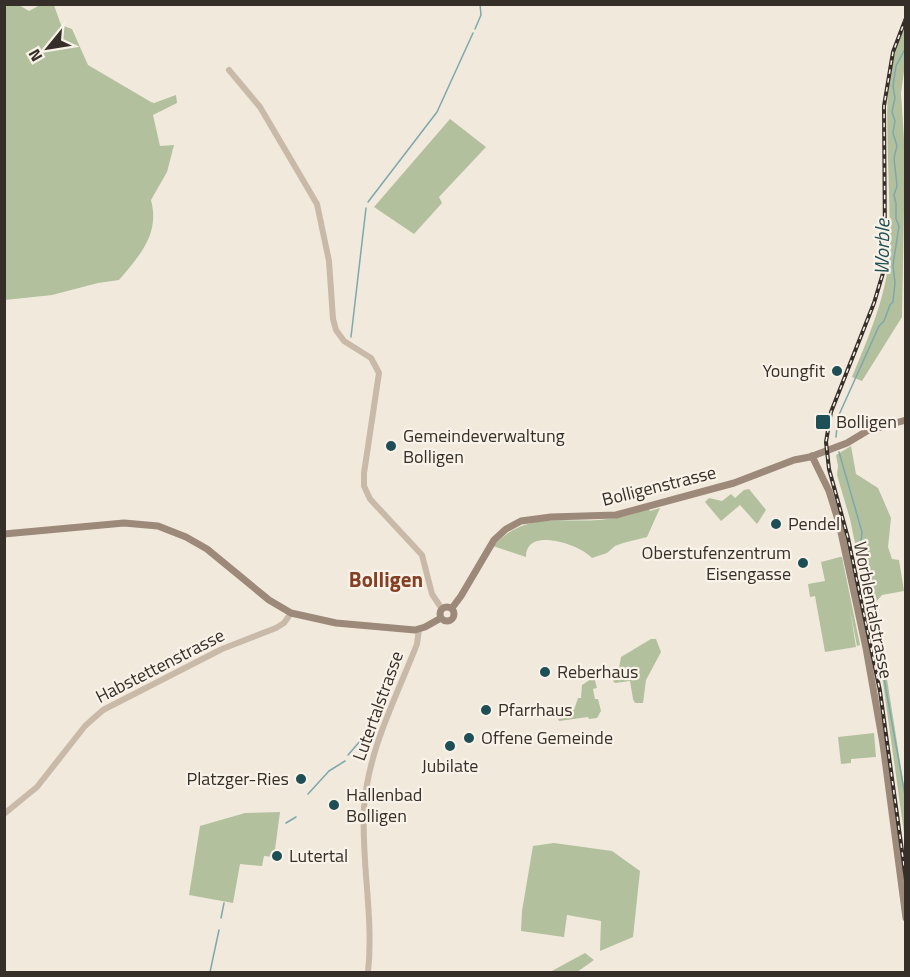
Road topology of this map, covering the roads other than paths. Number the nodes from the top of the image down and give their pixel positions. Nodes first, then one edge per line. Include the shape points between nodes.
1 (229, 70) dead end
2 (906, 420) edge
3 (812, 456) junction
4 (4, 534) edge
5 (452, 608) junction
6 (442, 609) junction
7 (291, 613) junction
8 (441, 618) junction
9 (419, 630) junction
10 (4, 814) edge
11 (906, 918) edge
12 (368, 972) edge

1 - 6 street via 260,107 315,200 329,261 334,324 339,336 371,358 379,373 364,473 366,490 422,555 432,594
2 - 3 main road, Bolligenstrasse via 867,431
3 - 5 main road, Bolligenstrasse via 730,484 616,515 521,521 494,540
3 - 11 main road, Worblentalstrasse via 839,523 866,648
4 - 7 main road via 130,523 158,526 207,549
5 - 6 main road
5 - 8 main road via 452,618
6 - 8 main road
7 - 9 main road via 336,623
7 - 10 street, Habstettenstrasse via 276,628 222,649 108,706 85,726 30,794
8 - 9 main road
9 - 12 street, Lutertalstrasse via 367,782 364,830 371,925

